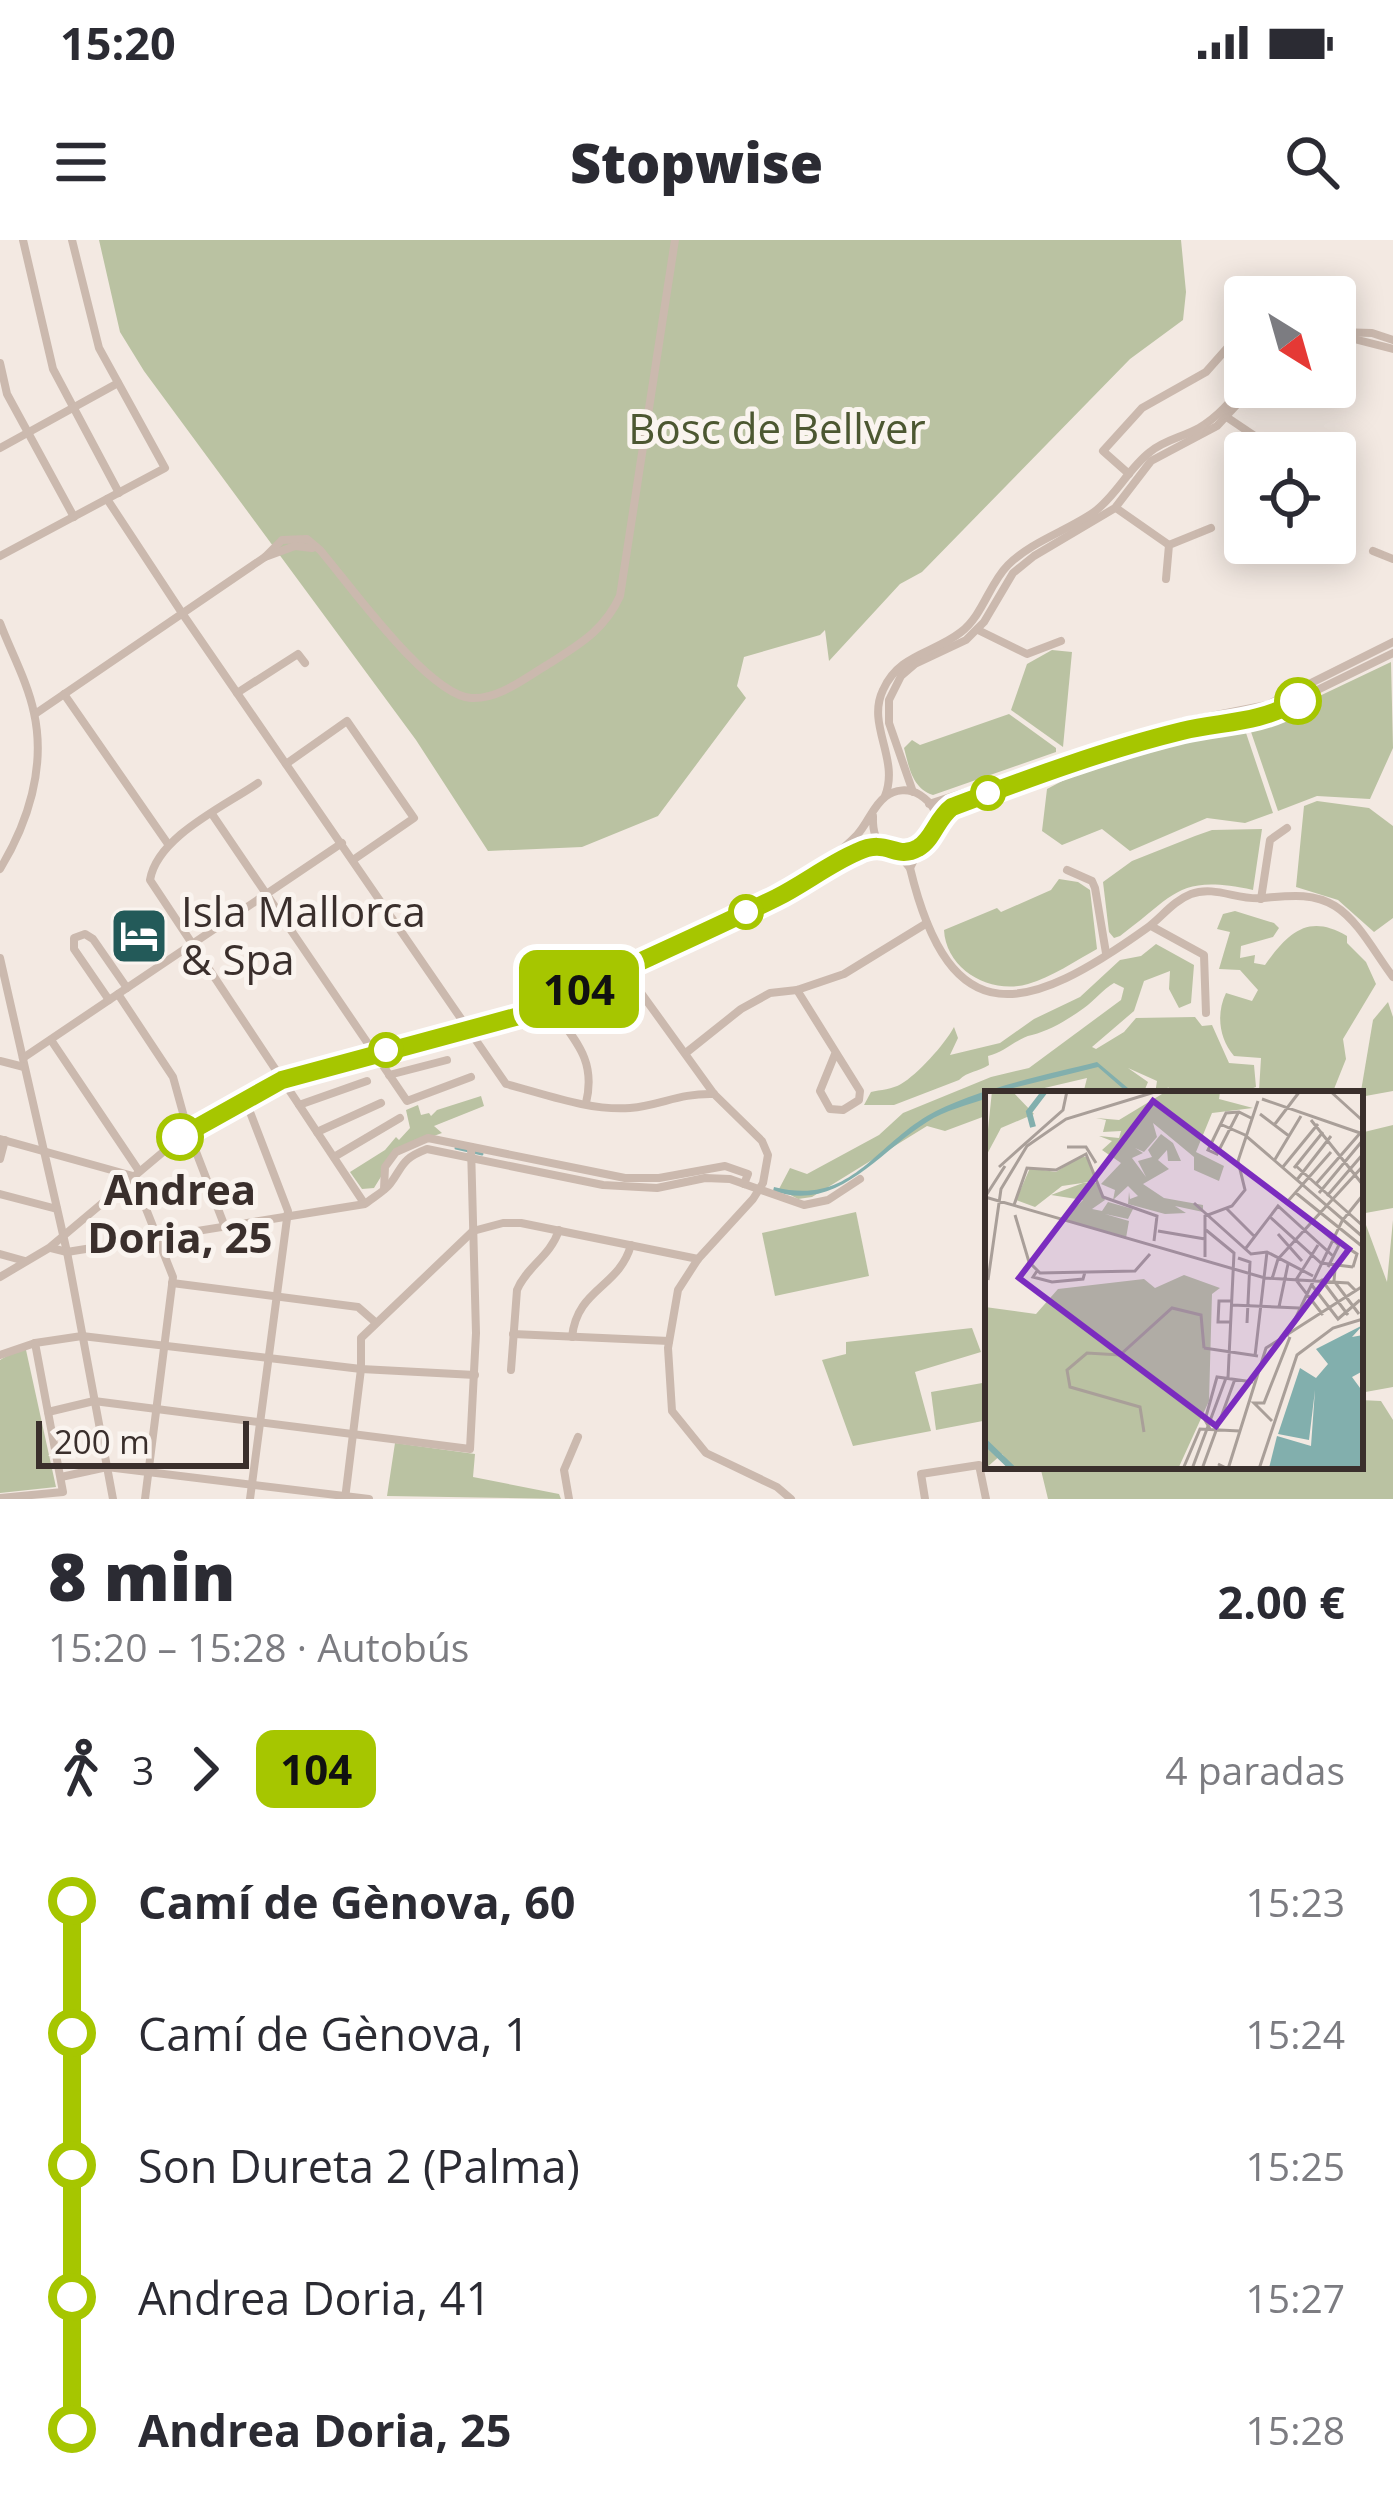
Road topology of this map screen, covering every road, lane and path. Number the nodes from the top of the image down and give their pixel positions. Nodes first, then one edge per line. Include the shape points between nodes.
1 (23, 240) edge
2 (72, 240) edge
3 (675, 240) edge
4 (1356, 335) edge
5 (1356, 339) edge
6 (1392, 342) edge
7 (1224, 352) edge
8 (0, 363) edge
9 (118, 383) junction
10 (73, 408) junction
11 (1226, 408) edge
12 (1234, 408) edge
13 (1228, 418) junction
14 (1196, 430) junction
15 (1249, 432) edge
16 (29, 433) junction
17 (0, 448) edge
18 (1129, 475) junction
19 (118, 493) junction
20 (107, 499) junction
21 (1115, 508) junction
22 (74, 517) junction
23 (1085, 518) junction
24 (1211, 528) dead end
25 (1169, 545) junction
26 (1373, 551) dead end
27 (0, 556) edge
28 (1393, 559) edge
29 (1166, 580) dead end
30 (989, 596) junction
31 (182, 613) junction
32 (0, 623) edge
33 (978, 630) junction
34 (1061, 641) dead end
35 (945, 642) junction
36 (1393, 642) edge
37 (1393, 652) edge
38 (305, 662) dead end
39 (237, 693) junction
40 (64, 694) junction
41 (35, 714) junction
42 (286, 764) junction
43 (258, 783) dead end
44 (913, 791) junction
45 (885, 796) junction
46 (929, 804) junction
47 (212, 814) junction
48 (873, 816) junction
49 (934, 823) junction
50 (1287, 828) dead end
51 (342, 843) junction
52 (168, 844) junction
53 (882, 844) junction
54 (920, 848) junction
55 (896, 851) junction
56 (353, 860) junction
57 (910, 868) junction
58 (0, 869) edge
59 (1067, 870) dead end
60 (266, 894) junction
61 (1261, 899) junction
62 (769, 902) junction
63 (927, 923) junction
64 (1150, 926) junction
65 (191, 945) junction
66 (1106, 954) junction
67 (0, 958) edge
68 (623, 968) junction
69 (1393, 977) edge
70 (797, 989) junction
71 (118, 994) junction
72 (4, 996) edge
73 (549, 1004) junction
74 (1206, 1013) dead end
75 (467, 1030) junction
76 (51, 1040) junction
77 (687, 1052) junction
78 (375, 1053) junction
79 (835, 1054) junction
80 (447, 1060) dead end
81 (0, 1061) edge
82 (24, 1062) junction
83 (389, 1076) junction
84 (471, 1077) dead end
85 (282, 1080) junction
86 (367, 1082) dead end
87 (714, 1094) junction
88 (245, 1099) junction
89 (381, 1102) dead end
90 (586, 1103) junction
91 (299, 1105) junction
92 (400, 1118) dead end
93 (188, 1131) junction
94 (317, 1132) junction
95 (3, 1140) edge
96 (44, 1152) junction
97 (471, 1152) junction
98 (334, 1157) junction
99 (0, 1159) edge
100 (136, 1174) junction
101 (860, 1179) dead end
102 (384, 1189) junction
103 (0, 1194) edge
104 (365, 1204) junction
105 (57, 1209) junction
106 (286, 1218) junction
107 (225, 1227) junction
108 (473, 1231) junction
109 (559, 1231) junction
110 (159, 1236) junction
111 (63, 1237) junction
112 (631, 1245) junction
113 (50, 1248) junction
114 (67, 1252) junction
115 (0, 1254) edge
116 (698, 1258) junction
117 (26, 1262) junction
118 (0, 1277) edge
119 (173, 1280) junction
120 (275, 1297) junction
121 (374, 1321) junction
122 (513, 1334) junction
123 (82, 1336) junction
124 (572, 1337) junction
125 (669, 1341) junction
126 (35, 1343) junction
127 (164, 1347) junction
128 (0, 1354) edge
129 (268, 1360) junction
130 (362, 1369) junction
131 (511, 1370) dead end
132 (475, 1375) junction
133 (94, 1401) junction
134 (156, 1410) junction
135 (48, 1412) junction
136 (259, 1423) junction
137 (353, 1434) junction
138 (578, 1437) dead end
139 (107, 1467) junction
140 (148, 1471) junction
141 (61, 1477) junction
142 (253, 1483) junction
143 (0, 1498) edge
144 (345, 1498) edge
145 (113, 1499) edge
146 (145, 1499) edge
147 (250, 1499) edge
148 (369, 1499) edge
149 (568, 1499) edge
150 (791, 1499) edge
151 (925, 1499) edge
152 (986, 1499) edge

1 - 10 street via 53,369
2 - 9 street via 99,348
3 - 31 street via 620,596 589,639 487,697 448,693 320,550 295,546 265,556
4 - 6 street
5 - 6 street
7 - 18 street via 1206,373 1142,408 1102,451
8 - 16 street
9 - 10 street
9 - 19 street via 165,468
10 - 16 street
10 - 19 street
11 - 14 street
12 - 13 street
13 - 14 street
13 - 15 street
13 - 21 street via 1151,461
14 - 18 street via 1162,443
16 - 17 street
16 - 22 street
18 - 21 street
18 - 23 street
19 - 20 street
20 - 22 street
20 - 31 street
21 - 23 street
21 - 25 street
21 - 33 street via 1013,573
22 - 27 street
23 - 30 street via 1006,567
24 - 25 street
25 - 29 street
26 - 28 street
30 - 33 street
30 - 35 street
31 - 39 street
31 - 40 street
32 - 41 street
33 - 34 street via 1027,654
33 - 35 street
33 - 44 street via 915,664 892,691 889,724
35 - 45 street via 909,657 884,687 880,727 892,771
36 - 46 street via 1267,705 1181,722
37 - 49 street via 1258,719 1186,730 1076,763 952,807
38 - 39 street via 298,654
39 - 42 street
40 - 41 street
40 - 52 street
41 - 58 street via 30,803
42 - 51 street
42 - 56 street via 347,721 414,818
43 - 47 street
44 - 45 street
44 - 46 street
45 - 48 street
46 - 49 street
47 - 52 street
47 - 60 street
48 - 53 street
48 - 62 street
49 - 54 street
50 - 61 street via 1270,840
51 - 56 street
51 - 60 street
52 - 65 street via 150,880
53 - 55 street
53 - 62 street
54 - 55 street
54 - 57 street
55 - 57 street
56 - 75 street
57 - 63 street
59 - 66 street via 1092,881
60 - 65 street
60 - 78 street
61 - 64 street via 1188,895
61 - 69 street via 1292,895 1334,905
62 - 68 street
63 - 66 street via 956,974 1006,996 1052,986
63 - 70 street via 844,974
64 - 66 street
64 - 74 street via 1204,955
65 - 71 street
65 - 85 street
67 - 72 street
68 - 73 street
68 - 77 street
70 - 77 street via 741,1009
70 - 79 street
71 - 71 street via 94,938 74,938 74,949
71 - 76 street
71 - 93 street via 172,1077
72 - 82 street
73 - 75 street
73 - 90 street via 587,1059
75 - 78 street
75 - 90 street via 506,1084
76 - 82 street
76 - 100 street
77 - 87 street
78 - 83 street
78 - 85 street
79 - 79 street via 820,1091 830,1109 843,1111 860,1091
80 - 83 street
81 - 82 street
82 - 96 street
83 - 84 street via 407,1101
85 - 88 street
85 - 91 street
86 - 91 street
87 - 90 street via 683,1093 651,1106
87 - 116 street via 768,1155 753,1199
88 - 93 street
88 - 106 street
89 - 94 street
91 - 94 street
92 - 98 street
93 - 100 street
93 - 107 street
94 - 98 street
95 - 96 street
95 - 99 street
96 - 100 street
96 - 105 street
97 - 101 street via 625,1178 725,1166 748,1174 744,1184 816,1204
97 - 102 street via 427,1149 404,1161
97 - 102 street via 441,1139 412,1142 385,1167
97 - 108 street
98 - 104 street
100 - 110 street
100 - 111 street
102 - 104 street
103 - 105 street
104 - 106 street
105 - 111 street
106 - 107 street
106 - 120 street
107 - 110 street
108 - 109 street via 503,1223
108 - 121 street
108 - 132 street
109 - 112 street
109 - 122 street via 547,1257 522,1278
110 - 114 street
110 - 119 street
111 - 113 street
111 - 114 street
112 - 116 street
112 - 124 street via 620,1272 578,1309
113 - 114 street
113 - 117 street
114 - 123 street
115 - 117 street
116 - 125 street via 678,1290
117 - 118 street
119 - 120 street
119 - 127 street
120 - 121 street via 358,1307
120 - 129 street
121 - 130 street via 361,1338
122 - 124 street
122 - 131 street
123 - 126 street
123 - 127 street
123 - 133 street
124 - 125 street
125 - 150 street via 672,1411 686,1432 706,1453
126 - 128 street
126 - 135 street
127 - 129 street
127 - 134 street
129 - 130 street
129 - 136 street
130 - 132 street
130 - 137 street
132 - 137 street via 470,1449
133 - 134 street
133 - 135 street
133 - 139 street
134 - 136 street
134 - 140 street
135 - 141 street
136 - 137 street
136 - 142 street
137 - 144 street
138 - 149 street via 564,1470
139 - 140 street
139 - 141 street
139 - 145 street
140 - 142 street
140 - 146 street
141 - 143 street via 63,1492
142 - 144 street
142 - 147 street
144 - 148 street
151 - 152 street via 921,1474 979,1465

